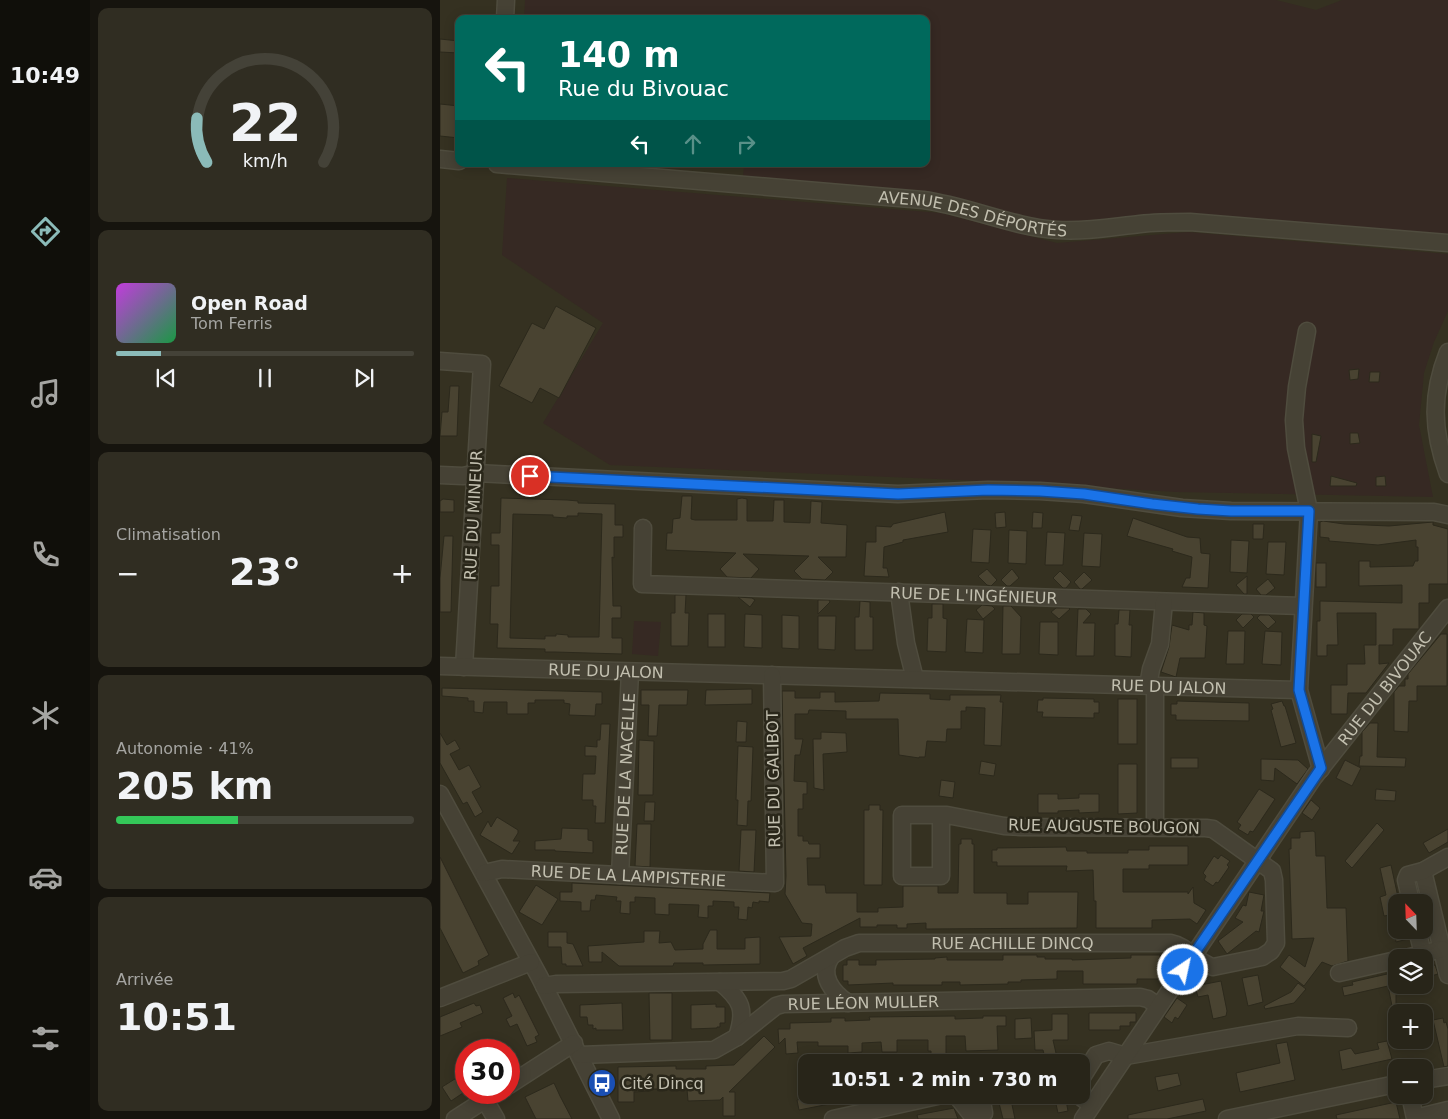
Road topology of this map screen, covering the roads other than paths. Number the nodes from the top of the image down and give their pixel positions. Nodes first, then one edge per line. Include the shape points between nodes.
1 (506, 0) edge
2 (505, 15) edge
3 (440, 159) edge
4 (455, 160) edge
5 (532, 167) edge
6 (1448, 243) edge
7 (1307, 331) dead end
8 (1448, 352) edge
9 (440, 360) edge
10 (440, 464) edge
11 (476, 474) junction
12 (1448, 474) edge
13 (440, 475) edge
14 (1309, 511) junction
15 (1448, 515) edge
16 (643, 528) dead end
17 (899, 592) junction
18 (1164, 602) junction
19 (1303, 606) junction
20 (1448, 608) edge
21 (440, 666) edge
22 (464, 667) junction
23 (630, 672) junction
24 (772, 675) junction
25 (916, 679) junction
26 (1151, 686) junction
27 (1299, 690) junction
28 (1321, 768) junction
29 (440, 794) edge
30 (941, 815) dead end
31 (1156, 827) junction
32 (1448, 857) edge
33 (1257, 860) junction
34 (1423, 870) junction
35 (484, 873) junction
36 (620, 875) junction
37 (775, 883) joint
38 (1409, 894) edge
39 (1442, 949) junction
40 (1433, 951) edge
41 (1193, 955) junction
42 (830, 957) junction
43 (531, 962) junction
44 (1388, 962) edge
45 (1339, 973) dead end
46 (1448, 975) edge
47 (783, 981) junction
48 (720, 982) junction
49 (544, 986) junction
50 (440, 998) edge
51 (848, 1003) junction
52 (783, 1004) junction
53 (1158, 1006) junction
54 (1348, 1028) dead end
55 (737, 1038) junction
56 (577, 1049) junction
57 (1126, 1056) junction
58 (1090, 1065) edge
59 (1448, 1076) edge
60 (1433, 1078) edge
61 (520, 1079) edge
62 (1388, 1086) edge
63 (1090, 1097) edge
64 (478, 1104) edge
65 (493, 1104) edge
66 (902, 1104) edge
67 (963, 1104) edge
68 (982, 1104) edge
69 (1412, 1104) edge
70 (1448, 1110) edge
71 (455, 1119) edge
72 (496, 1119) edge
73 (611, 1119) edge
74 (834, 1119) edge
75 (1227, 1119) edge

1 - 2 street
3 - 4 street
5 - 6 street, AVENUE DES DÉPORTÉS via 923,200 1056,230 1190,222
7 - 14 street, RUE DU BIVOUAC via 1294,420 1296,448
8 - 12 street via 1438,384 1435,413 1439,445
9 - 11 street, RUE DU MINEUR via 482,364
10 - 11 street via 463,466
11 - 13 street
11 - 14 street via 898,494 1040,491 1198,509
11 - 22 street, RUE DU MINEUR
14 - 15 street via 1434,512
14 - 19 street, RUE DU BIVOUAC
16 - 17 street, RUE DE L'INGÉNIEUR via 642,584
17 - 18 street, RUE DE L'INGÉNIEUR
17 - 25 street via 906,643
18 - 19 street, RUE DE L'INGÉNIEUR
18 - 26 street via 1160,644 1151,669
19 - 27 street, RUE DU BIVOUAC
20 - 28 street, RUE DU BIVOUAC
21 - 22 street, RUE DU JALON
22 - 23 street, RUE DU JALON
23 - 24 street, RUE DU JALON
23 - 36 street, RUE DE LA NACELLE
24 - 25 street, RUE DU JALON
24 - 37 street, RUE DU GALIBOT
25 - 26 street, RUE DU JALON
26 - 27 street, RUE DU JALON
26 - 31 street
27 - 28 street, RUE DU BIVOUAC
28 - 33 street, RUE DU BIVOUAC
29 - 35 street
30 - 31 street, RUE AUGUSTE BOUGON via 1013,827
31 - 33 street, RUE AUGUSTE BOUGON via 1211,828
32 - 34 street
33 - 41 street, RUE DU BIVOUAC
33 - 41 street, RUE AUGUSTE BOUGON via 1270,869 1274,877 1277,936 1273,949 1262,957 1213,966
34 - 38 street via 1408,875
34 - 39 street
35 - 36 street, RUE DE LA LAMPISTERIE via 502,869
35 - 43 street
36 - 37 street, RUE DE LA LAMPISTERIE
39 - 40 street
39 - 46 street
41 - 42 street, RUE ACHILLE DINCQ via 1171,943 879,943 851,945
41 - 53 street, RUE DU BIVOUAC
42 - 47 street, RUE ACHILLE DINCQ
42 - 51 street via 826,966 827,980 838,996
43 - 49 street
43 - 50 street
44 - 45 street
47 - 48 street, RUE ACHILLE DINCQ
47 - 52 street
48 - 49 street, RUE ACHILLE DINCQ
48 - 55 street via 735,995 741,1007 743,1020
49 - 56 street
51 - 52 street, RUE LÉON MULLER
51 - 53 street, RUE LÉON MULLER via 1140,997
52 - 55 street, RUE LÉON MULLER via 776,1006
53 - 57 street, RUE DU BIVOUAC
54 - 57 street via 1298,1026
55 - 56 street, RUE LÉON MULLER via 707,1051
56 - 61 street
56 - 73 street
57 - 58 street via 1109,1051 1096,1055
57 - 63 street, RUE DU BIVOUAC
59 - 60 street
62 - 75 street
64 - 71 street
65 - 72 street
66 - 74 street
67 - 68 street via 971,1114 978,1116 984,1114
69 - 70 street via 1415,1118

